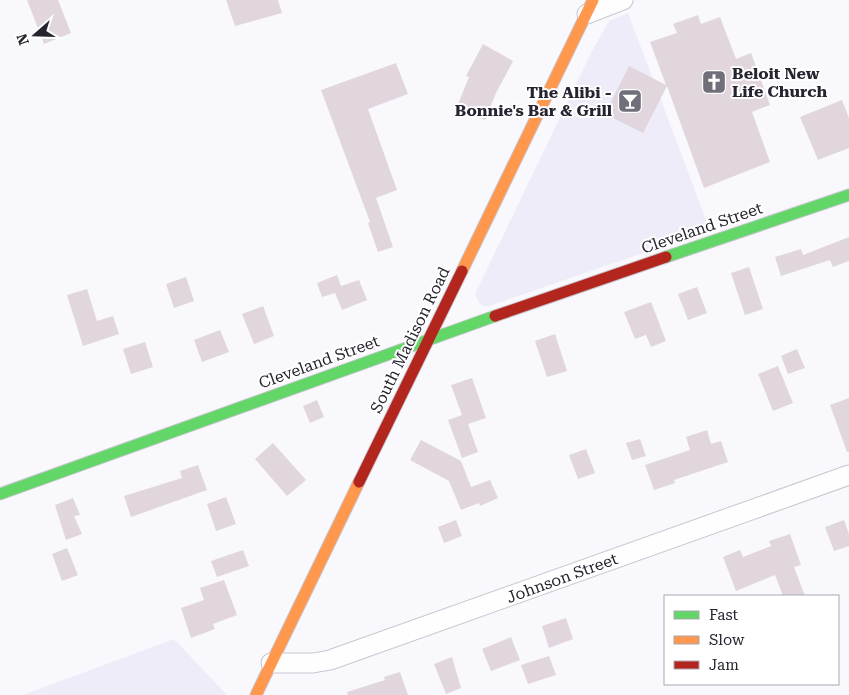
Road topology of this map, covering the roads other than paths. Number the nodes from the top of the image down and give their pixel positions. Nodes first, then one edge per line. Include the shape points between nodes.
1 (623, 0) edge
2 (590, 7) edge
3 (849, 195) edge
4 (428, 340) junction
5 (849, 475) edge
6 (0, 494) edge
7 (271, 663) junction
8 (256, 695) edge

1 - 2 street
2 - 4 street, South Madison Road
3 - 4 street, Cleveland Street
4 - 6 street, Cleveland Street
4 - 7 street, South Madison Road
5 - 7 street, Johnson Street via 330,660
7 - 8 street, South Madison Road

